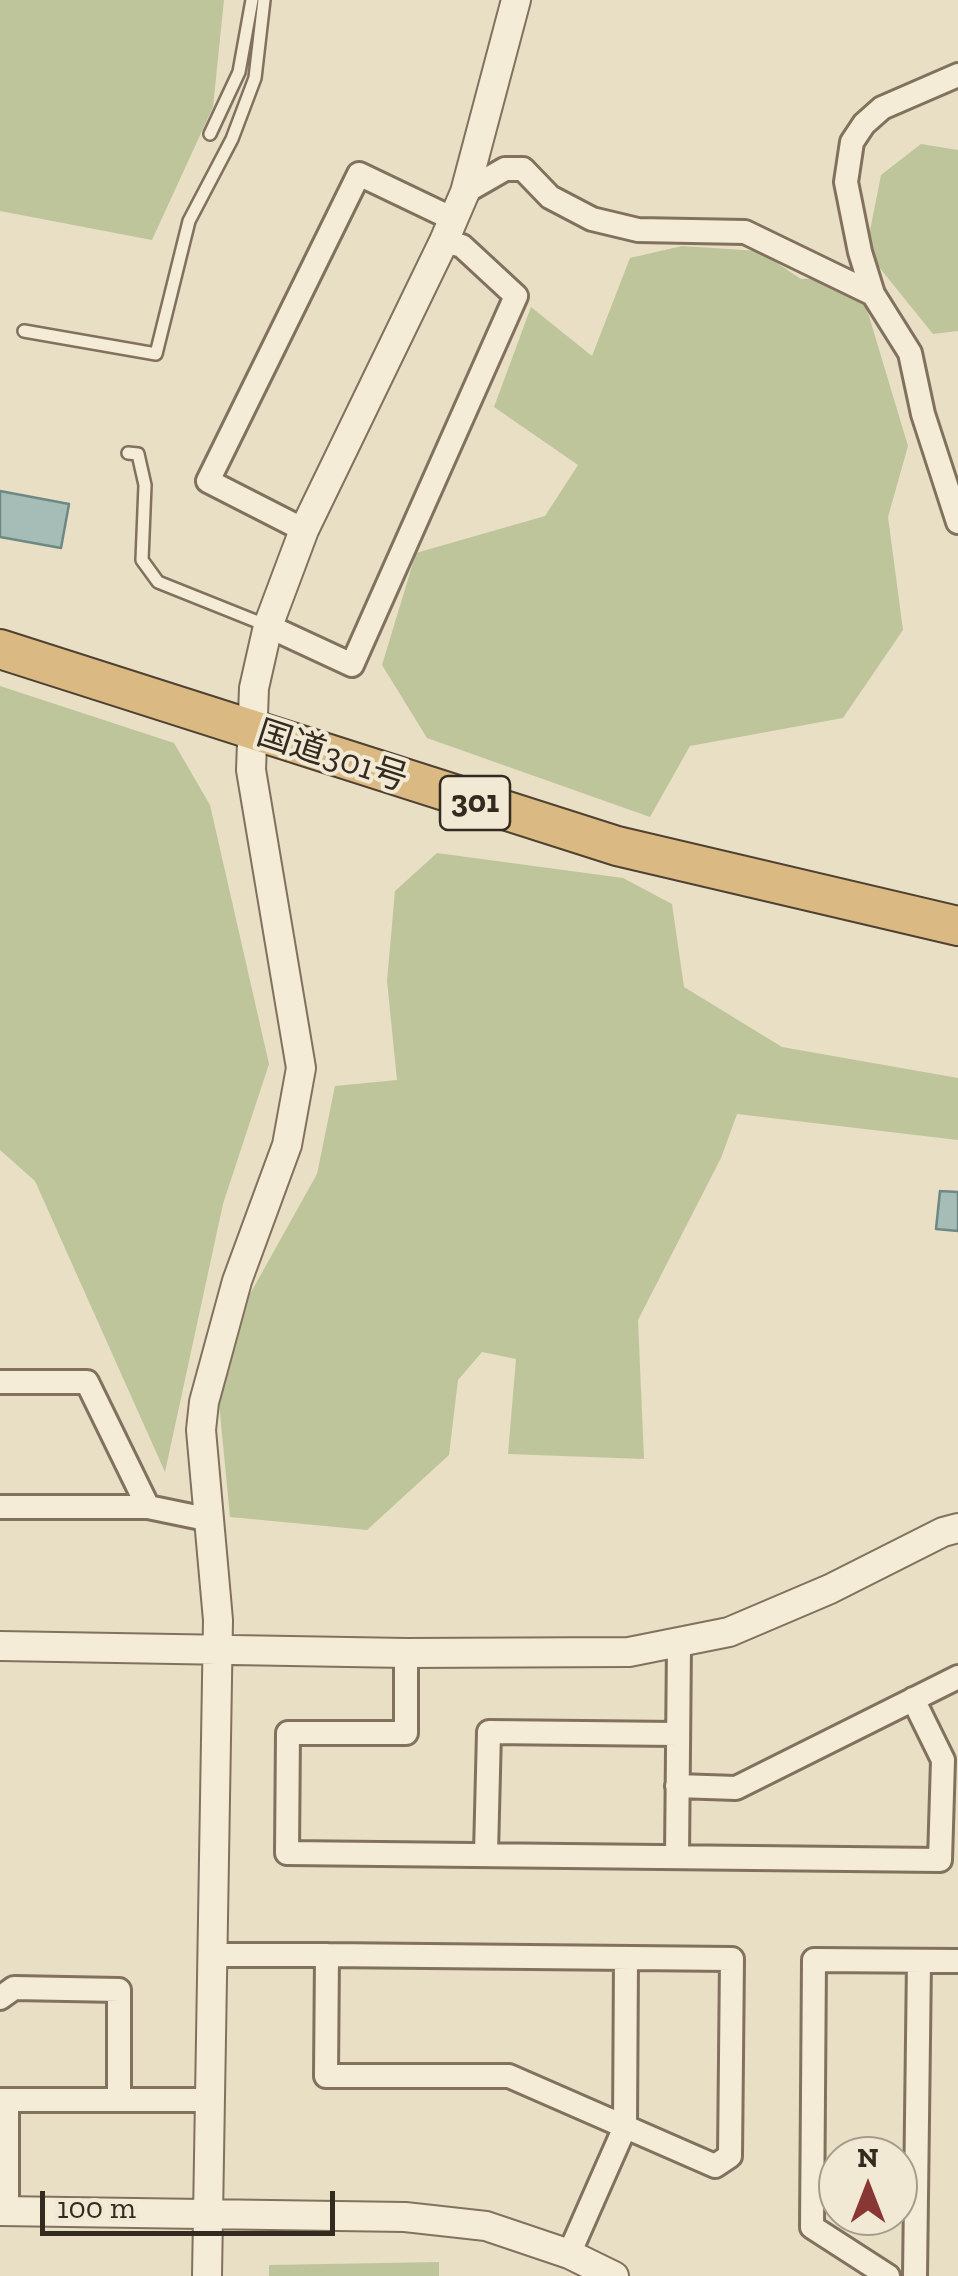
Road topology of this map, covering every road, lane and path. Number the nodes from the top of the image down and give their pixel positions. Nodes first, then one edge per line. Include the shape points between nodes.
1 (252, 0) edge
2 (264, 0) edge
3 (516, 0) edge
4 (958, 75) edge
5 (210, 134) dead end
6 (465, 192) junction
7 (449, 230) junction
8 (873, 294) junction
9 (24, 331) dead end
10 (128, 453) dead end
11 (958, 522) edge
12 (304, 530) junction
13 (268, 626) junction
14 (0, 650) edge
15 (251, 731) junction
16 (958, 926) edge
17 (0, 1382) edge
18 (0, 1507) edge
19 (148, 1507) junction
20 (211, 1520) junction
21 (958, 1528) edge
22 (679, 1643) junction
23 (0, 1646) edge
24 (217, 1649) junction
25 (406, 1653) junction
26 (958, 1677) edge
27 (913, 1699) junction
28 (677, 1734) junction
29 (677, 1786) junction
30 (486, 1853) junction
31 (676, 1857) junction
32 (212, 1955) junction
33 (328, 1955) junction
34 (626, 1958) junction
35 (918, 1961) junction
36 (958, 1962) edge
37 (0, 1998) edge
38 (4, 2100) edge
39 (118, 2100) junction
40 (210, 2100) junction
41 (625, 2127) junction
42 (3, 2211) edge
43 (208, 2213) junction
44 (569, 2254) junction
45 (207, 2276) edge
46 (614, 2276) edge
47 (888, 2276) edge
48 (915, 2276) edge

1 - 5 lane via 239,72
2 - 9 lane via 254,78 232,139 189,221 156,354
3 - 6 street
4 - 8 street via 882,108 852,142 846,182
6 - 7 street
6 - 8 street via 505,170 523,170 550,197 592,219 638,230 745,232
7 - 12 street
7 - 12 street via 359,174 208,481
7 - 13 street via 516,296 352,665
8 - 11 street via 910,353
10 - 13 lane via 138,454 145,485 142,560 158,582
12 - 13 street
13 - 15 street
14 - 15 highway, 国道301号 / 301
15 - 16 highway, 国道301号 / 301 via 617,846
15 - 20 street via 250,770 300,1068 286,1146 237,1282 204,1402
17 - 19 street via 87,1382
18 - 19 street
19 - 20 street
20 - 24 street
21 - 22 street via 729,1632
22 - 25 street via 629,1652
22 - 28 street
23 - 24 street
24 - 25 street
24 - 32 street
25 - 30 street via 406,1733 288,1732 288,1852
26 - 27 street
27 - 29 street via 736,1788
27 - 31 street via 943,1760 940,1860
28 - 29 street
28 - 30 street via 489,1732
29 - 31 street
30 - 31 street
32 - 33 street
32 - 40 street
33 - 34 street
33 - 41 street via 326,2076 509,2076
34 - 41 street
34 - 41 street via 732,1959 730,2156 715,2166
35 - 36 street
35 - 47 street via 814,1960 812,2227
35 - 48 street
37 - 39 street via 14,1988 118,1990
38 - 39 street
38 - 42 street
39 - 40 street
40 - 43 street
41 - 44 street
42 - 43 street
43 - 44 street via 405,2216 486,2226
43 - 45 street
44 - 46 street

